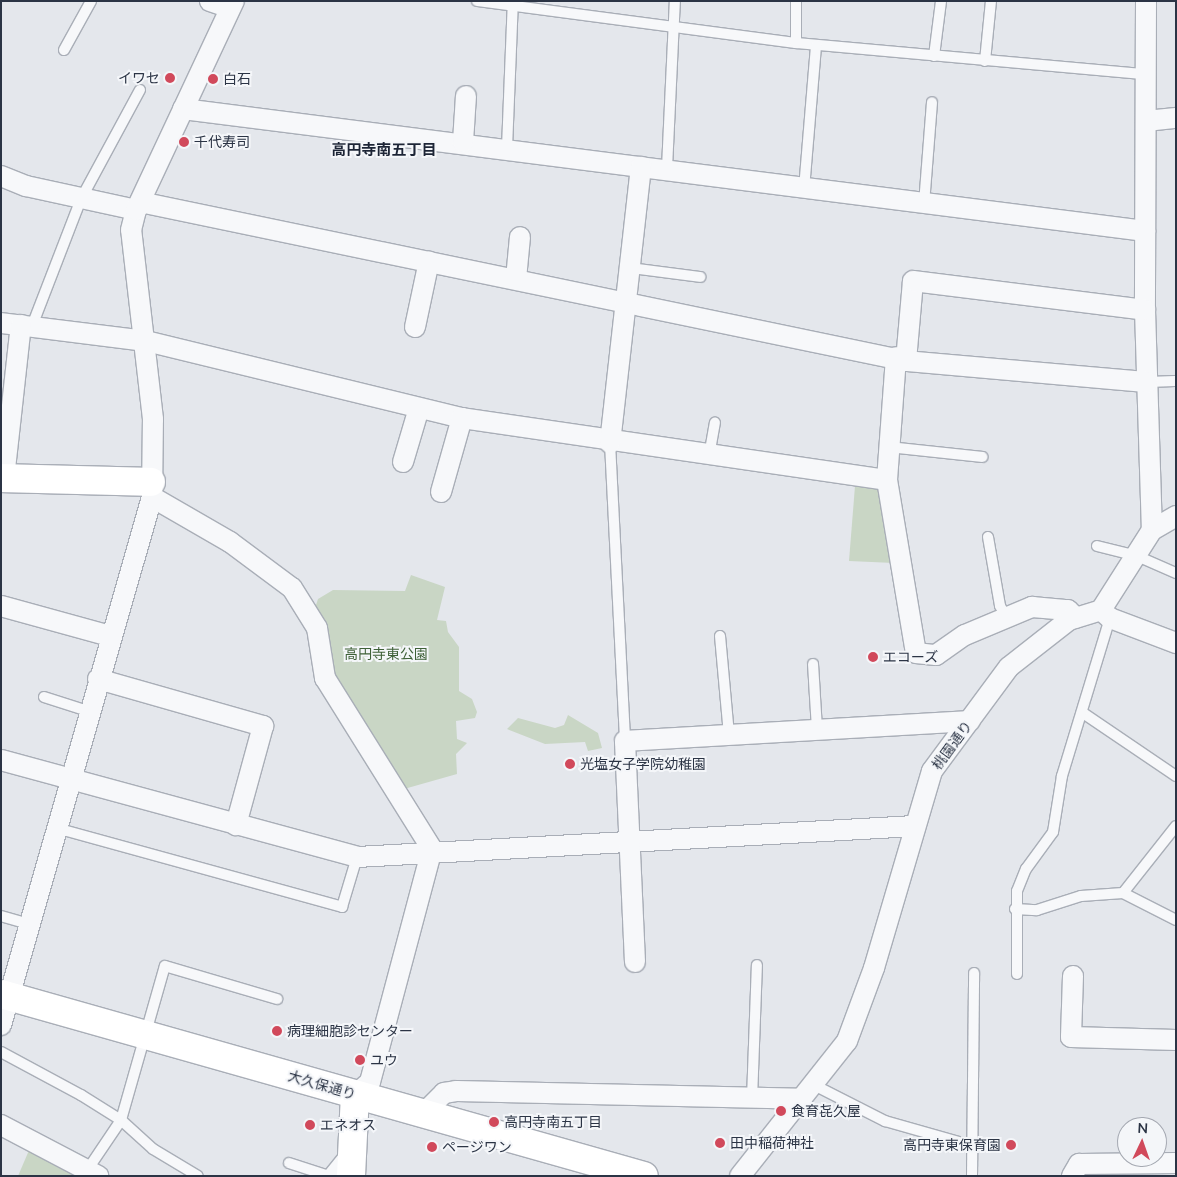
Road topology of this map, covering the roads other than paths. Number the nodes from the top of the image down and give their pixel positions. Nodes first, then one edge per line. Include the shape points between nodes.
1 (91, 1) edge
2 (210, 1) edge
3 (476, 1) edge
4 (675, 1) edge
5 (796, 1) edge
6 (941, 1) edge
7 (991, 1) edge
8 (1146, 1) edge
9 (513, 4) edge
10 (232, 5) edge
11 (674, 28) junction
12 (796, 43) junction
13 (816, 45) junction
14 (64, 50) dead end
15 (934, 56) junction
16 (985, 61) junction
17 (1146, 74) junction
18 (140, 90) dead end
19 (466, 96) dead end
20 (932, 102) dead end
21 (183, 109) junction
22 (1176, 118) edge
23 (1146, 121) junction
24 (463, 142) junction
25 (507, 148) junction
26 (641, 167) junction
27 (668, 168) junction
28 (1, 176) edge
29 (804, 189) junction
30 (81, 199) junction
31 (924, 204) junction
32 (138, 206) junction
33 (1145, 231) junction
34 (520, 237) dead end
35 (429, 261) junction
36 (631, 268) junction
37 (700, 276) dead end
38 (516, 279) junction
39 (628, 301) junction
40 (1145, 310) junction
41 (18, 325) edge
42 (415, 327) dead end
43 (146, 342) junction
44 (901, 359) junction
45 (8, 379) edge
46 (1176, 381) edge
47 (1147, 382) junction
48 (419, 408) junction
49 (462, 418) junction
50 (715, 423) dead end
51 (610, 443) junction
52 (889, 447) junction
53 (709, 456) junction
54 (982, 457) dead end
55 (403, 462) dead end
56 (2, 478) edge
57 (887, 480) junction
58 (152, 490) junction
59 (441, 492) dead end
60 (1176, 516) edge
61 (1152, 530) junction
62 (988, 538) dead end
63 (1097, 546) dead end
64 (1138, 556) junction
65 (1176, 573) edge
66 (1, 606) edge
67 (1106, 614) junction
68 (1006, 616) junction
69 (1076, 618) junction
70 (110, 636) junction
71 (720, 636) dead end
72 (1176, 643) edge
73 (812, 664) dead end
74 (98, 679) junction
75 (44, 697) dead end
76 (88, 711) junction
77 (1083, 713) junction
78 (969, 721) junction
79 (817, 730) junction
80 (729, 735) junction
81 (625, 741) junction
82 (1, 760) edge
83 (1176, 776) edge
84 (68, 779) junction
85 (236, 825) junction
86 (914, 826) junction
87 (1176, 826) edge
88 (56, 828) junction
89 (628, 839) junction
90 (432, 849) junction
91 (356, 857) junction
92 (1123, 893) junction
93 (1015, 909) junction
94 (1, 916) edge
95 (1176, 920) edge
96 (29, 924) junction
97 (636, 962) dead end
98 (757, 964) dead end
99 (974, 973) dead end
100 (1017, 974) dead end
101 (1073, 976) dead end
102 (6, 995) edge
103 (277, 998) dead end
104 (1, 1025) edge
105 (146, 1033) junction
106 (1176, 1040) edge
107 (1, 1052) edge
108 (808, 1092) junction
109 (355, 1095) junction
110 (752, 1099) junction
111 (424, 1113) junction
112 (121, 1120) junction
113 (1, 1125) edge
114 (970, 1145) junction
115 (289, 1163) dead end
116 (1176, 1163) edge
117 (352, 1165) edge
118 (93, 1173) edge
119 (198, 1176) edge
120 (330, 1176) edge
121 (334, 1176) edge
122 (644, 1176) edge
123 (740, 1176) edge
124 (972, 1176) edge
125 (1072, 1176) edge

1 - 14 lane
2 - 10 street
3 - 9 lane
4 - 11 lane
5 - 12 lane
6 - 15 lane
7 - 16 lane
8 - 17 street
9 - 11 lane
9 - 25 lane
10 - 21 street
11 - 12 lane
11 - 27 lane
12 - 13 lane
13 - 15 lane
13 - 29 lane
15 - 16 lane
16 - 17 lane
17 - 23 street
18 - 30 lane
19 - 24 street
20 - 31 lane
21 - 24 street
21 - 32 street
22 - 23 street
23 - 33 street
24 - 25 street
25 - 26 street
26 - 27 street
26 - 36 street
27 - 29 street
28 - 30 street
29 - 31 street
30 - 32 street
30 - 41 lane
31 - 33 street
32 - 35 street
32 - 43 street via 132,230
33 - 40 street
34 - 38 street
35 - 38 street
35 - 42 street
36 - 37 lane
36 - 39 street
38 - 39 street
39 - 44 street
39 - 51 street
40 - 44 street via 913,281
40 - 47 street
41 - 43 street
41 - 45 street
43 - 48 street
43 - 58 street via 153,419
44 - 47 street
44 - 52 street
45 - 56 street
46 - 47 lane
47 - 61 street
48 - 49 street
48 - 55 street
49 - 51 street
49 - 59 street
50 - 53 lane
51 - 53 street
51 - 81 lane
52 - 54 lane
52 - 57 street
53 - 57 street
56 - 58 main road
57 - 68 street via 916,653 936,655
58 - 70 street
58 - 90 street via 292,588 316,628 328,684
60 - 61 street
61 - 64 street
62 - 68 lane via 1000,606
63 - 64 lane
64 - 65 lane
64 - 67 street
66 - 70 street
67 - 69 street, 桃園通り
67 - 72 street
67 - 77 lane
68 - 69 street via 1032,608 1068,610
69 - 78 street, 桃園通り via 1009,667
70 - 74 street
71 - 80 lane
73 - 79 lane
74 - 76 street
74 - 85 street via 263,726
75 - 76 lane
76 - 84 street
77 - 83 lane
77 - 93 lane via 1062,776 1053,832 1026,869
78 - 79 street
78 - 86 street, 桃園通り via 932,771
79 - 80 street
80 - 81 street
81 - 89 street
82 - 84 street
84 - 85 street
84 - 88 street
85 - 91 street
86 - 89 street
86 - 108 street, 桃園通り via 874,968 847,1041
87 - 92 lane
88 - 91 lane via 342,907
88 - 96 street
89 - 90 street
89 - 97 street
90 - 91 street
90 - 109 street via 370,1082
92 - 93 lane via 1080,896 1037,910
92 - 95 lane
93 - 100 lane
94 - 96 lane
96 - 102 street
98 - 110 lane
99 - 114 lane
101 - 106 street via 1071,1037
102 - 104 street
102 - 105 main road, 大久保通り
103 - 105 lane via 165,966
105 - 109 main road, 大久保通り
105 - 112 lane
107 - 112 lane
108 - 110 street
108 - 114 lane via 884,1121
108 - 123 street, 桃園通り
109 - 111 main road, 大久保通り
109 - 117 main road
110 - 111 street via 456,1091 444,1093
111 - 122 main road, 大久保通り
112 - 118 lane
112 - 119 lane via 153,1149
113 - 118 street
114 - 124 lane
115 - 120 lane
116 - 125 street via 1079,1164
117 - 121 street

